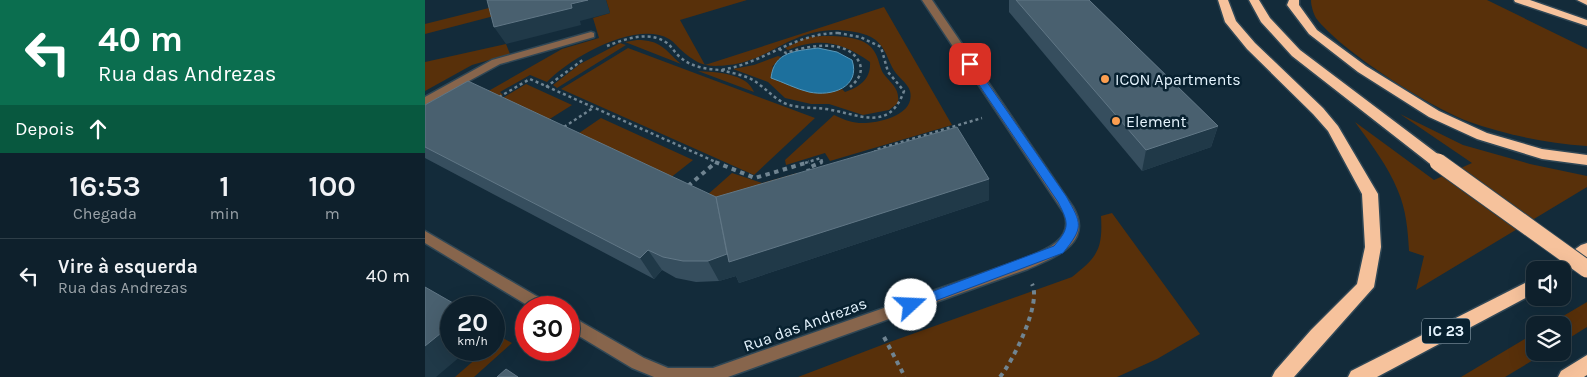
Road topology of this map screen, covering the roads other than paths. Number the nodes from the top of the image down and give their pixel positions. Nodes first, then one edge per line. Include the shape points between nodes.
1 (927, 0) edge
2 (1223, 0) edge
3 (1254, 0) edge
4 (1294, 0) edge
5 (1519, 0) edge
6 (1535, 0) edge
7 (1582, 0) edge
8 (1587, 2) edge
9 (1586, 24) edge
10 (591, 35) dead end
11 (425, 102) edge
12 (1587, 160) edge
13 (425, 236) edge
14 (1587, 250) edge
15 (1571, 261) edge
16 (1587, 268) edge
17 (1526, 290) edge
18 (525, 296) edge
19 (580, 329) edge
20 (1587, 364) edge
21 (1282, 377) edge
22 (1358, 377) edge
23 (1568, 377) edge

1 - 19 street, Rua das Andrezas via 1073,218 1072,233 1059,250 713,375 668,375 638,364
2 - 21 highway via 1231,22 1251,46 1318,111 1333,130 1370,194 1373,247 1365,288
3 - 16 highway, bridge via 1265,20 1296,53 1434,159
4 - 12 highway via 1293,5 1313,32 1362,69 1434,114 1482,136 1542,154
5 - 9 highway
6 - 9 highway
7 - 8 highway
10 - 11 street via 496,62
13 - 18 street
14 - 15 highway
17 - 22 highway, IC 23
20 - 23 highway

